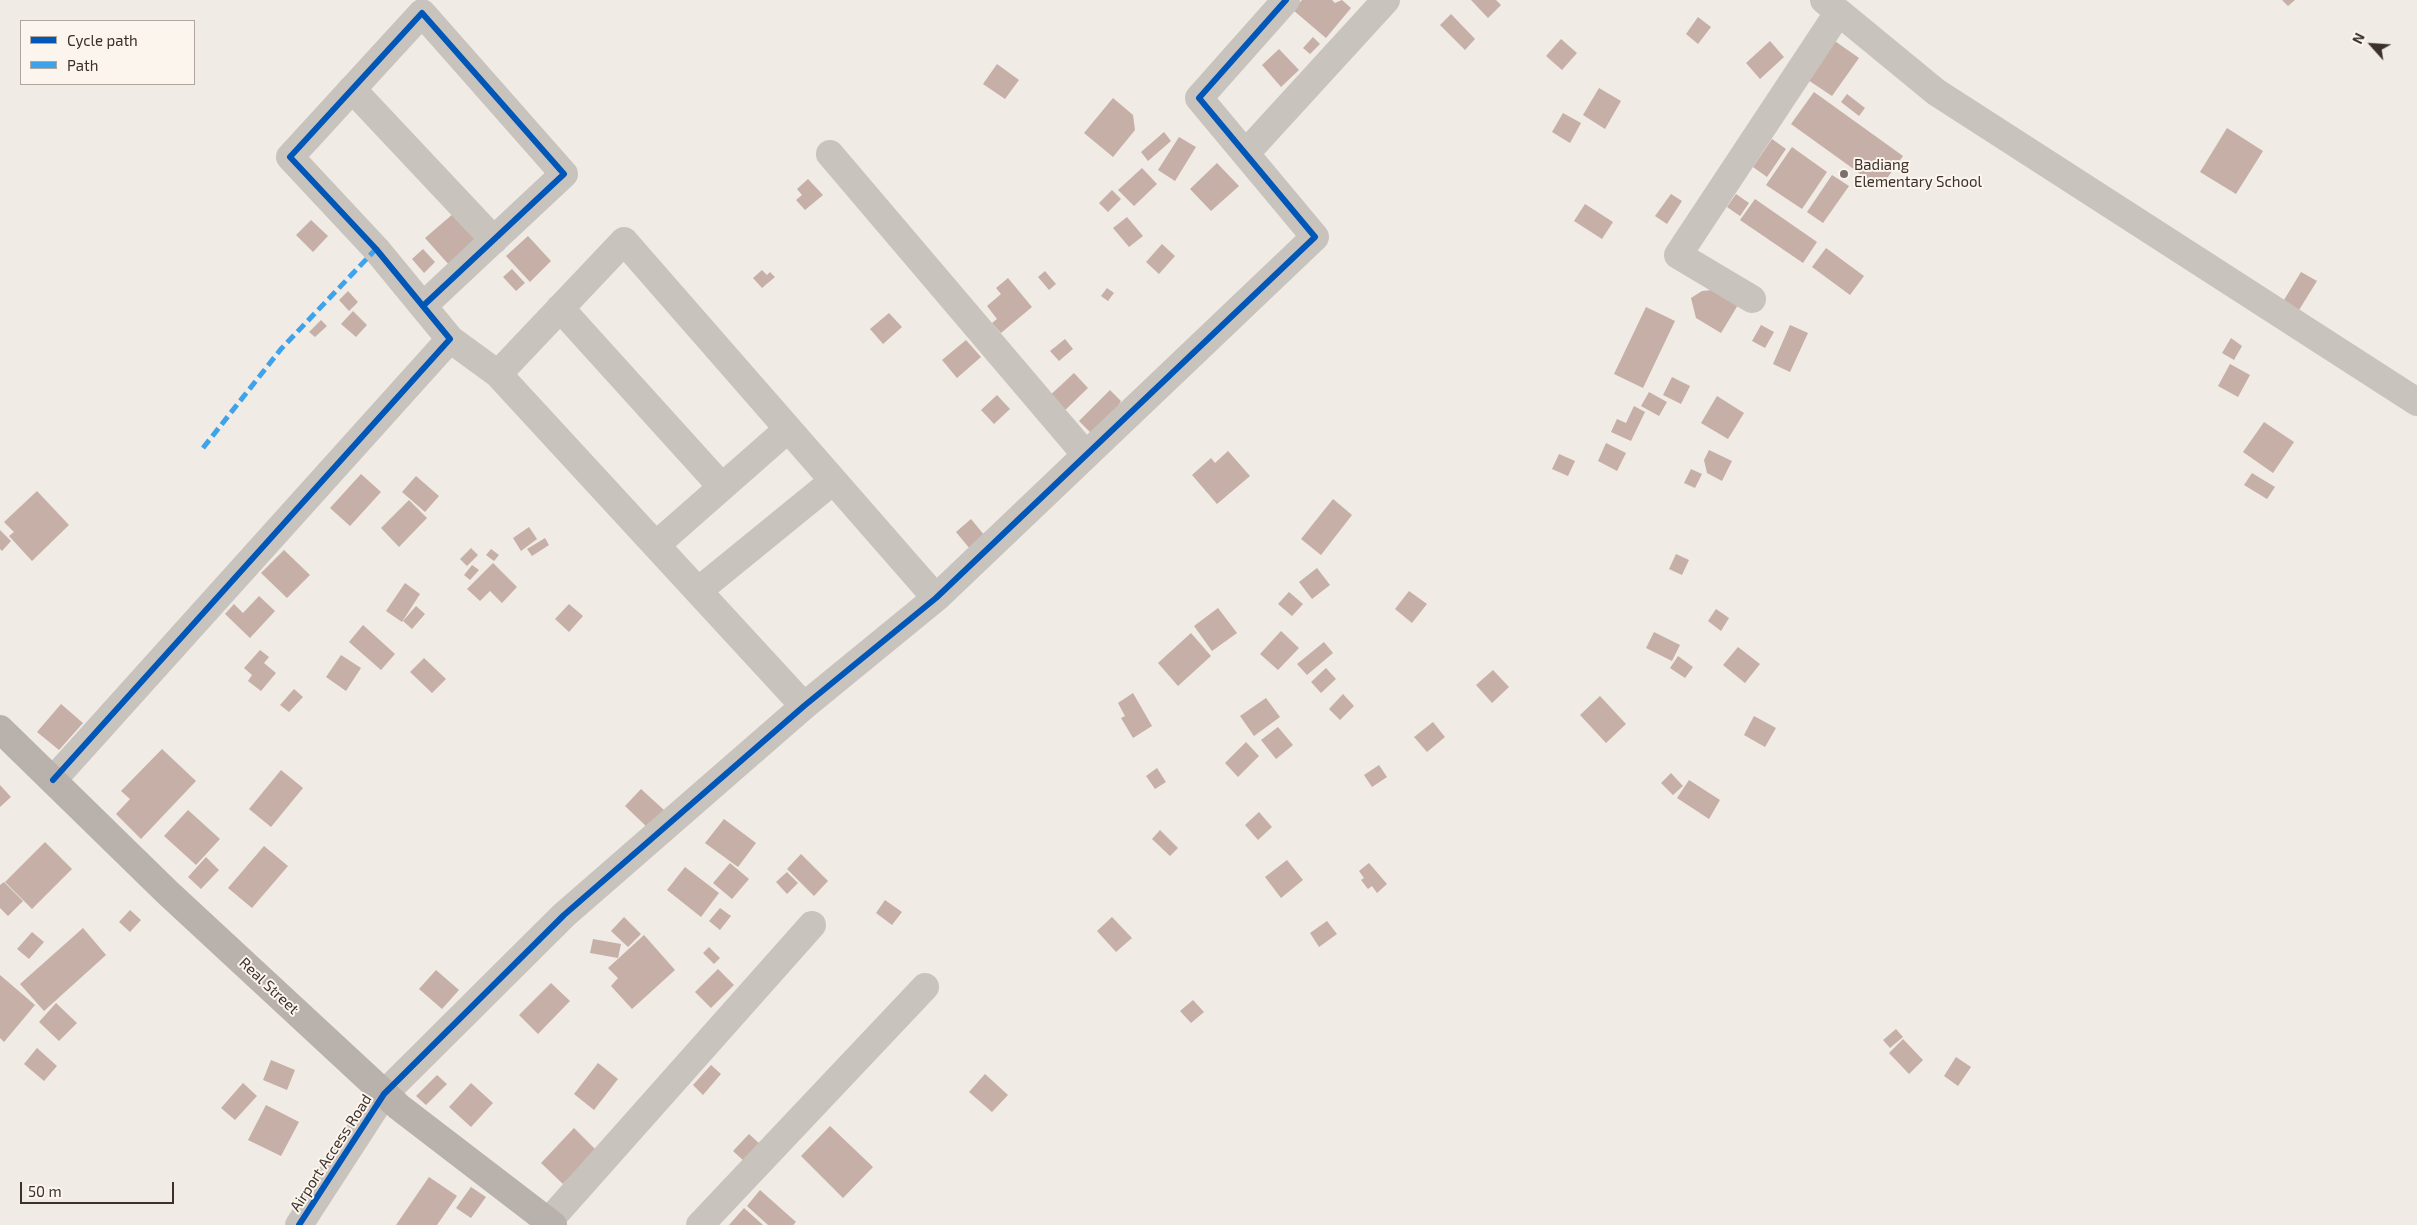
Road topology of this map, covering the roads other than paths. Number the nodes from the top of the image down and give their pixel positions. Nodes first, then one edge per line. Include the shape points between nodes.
1 (1286, 0) edge
2 (1386, 0) edge
3 (1831, 7) edge
4 (352, 89) junction
5 (1246, 153) junction
6 (830, 154) dead end
7 (494, 240) junction
8 (1752, 300) dead end
9 (424, 305) junction
10 (560, 308) junction
11 (450, 339) junction
12 (498, 374) junction
13 (2417, 402) edge
14 (788, 429) junction
15 (1086, 454) junction
16 (834, 481) junction
17 (722, 487) junction
18 (656, 545) junction
19 (698, 591) junction
20 (936, 598) junction
21 (804, 706) junction
22 (0, 729) edge
23 (53, 780) junction
24 (812, 925) dead end
25 (925, 987) dead end
26 (384, 1094) junction
27 (550, 1223) edge
28 (299, 1225) edge
29 (700, 1225) edge

1 - 5 street via 1199,98
2 - 5 street
3 - 8 street via 1678,254
3 - 13 street via 1936,92
4 - 7 street
4 - 7 street via 422,13 564,174
4 - 9 street via 290,157
5 - 15 street, Airport Access Road via 1315,237
6 - 15 street
7 - 9 street
9 - 11 street
10 - 12 street
10 - 14 street via 624,242
10 - 17 street
11 - 12 street
11 - 23 street
12 - 18 street
14 - 16 street
14 - 17 street
15 - 20 street, Airport Access Road
16 - 19 street
16 - 20 street
17 - 18 street
18 - 19 street
19 - 21 street
20 - 21 street, Airport Access Road
21 - 26 street, Airport Access Road via 564,915
22 - 23 main road, Real Street
23 - 26 main road, Real Street
24 - 27 street
25 - 29 street
26 - 27 main road, Real Street
26 - 28 street, Airport Access Road

